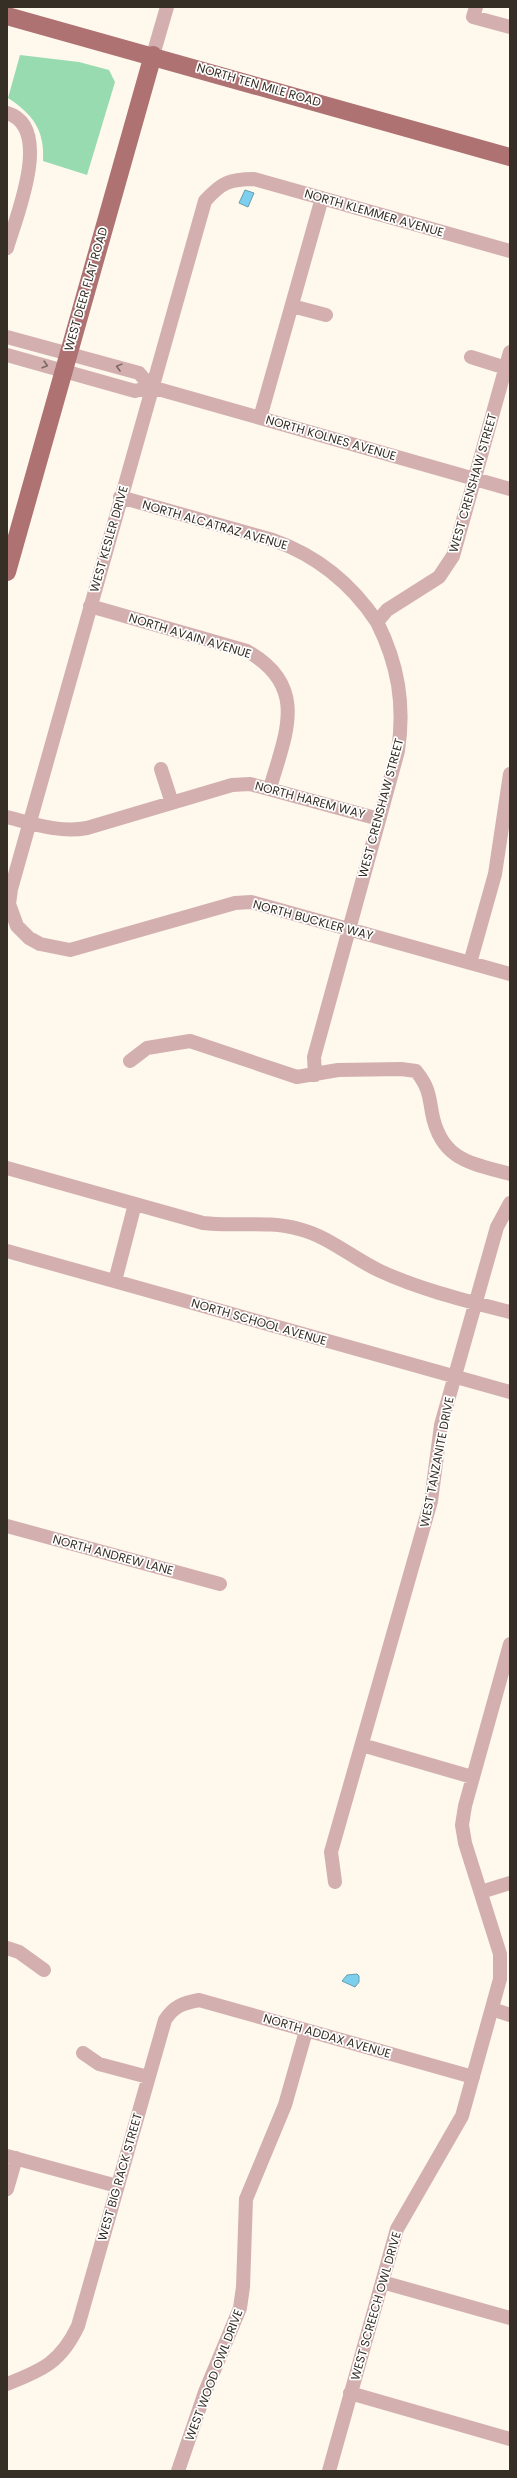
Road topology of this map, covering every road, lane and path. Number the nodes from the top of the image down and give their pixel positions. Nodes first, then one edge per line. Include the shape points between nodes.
1 (167, 7) edge
2 (474, 12) edge
3 (7, 16) edge
4 (510, 27) edge
5 (153, 55) junction
6 (7, 113) edge
7 (510, 157) edge
8 (237, 179) joint
9 (322, 198) junction
10 (9, 230) edge
11 (7, 248) edge
12 (510, 251) edge
13 (292, 306) junction
14 (326, 315) dead end
15 (7, 337) edge
16 (510, 352) edge
17 (68, 353) junction
18 (7, 355) edge
19 (471, 357) dead end
20 (506, 368) junction
21 (64, 371) junction
22 (151, 387) junction
23 (260, 418) junction
24 (475, 479) junction
25 (510, 489) edge
26 (120, 497) junction
27 (7, 572) edge
28 (90, 606) junction
29 (377, 622) junction
30 (161, 769) dead end
31 (510, 774) edge
32 (270, 788) junction
33 (172, 803) junction
34 (7, 817) edge
35 (379, 819) junction
36 (29, 823) junction
37 (505, 839) edge
38 (12, 916) joint
39 (348, 928) junction
40 (470, 963) junction
41 (510, 974) edge
42 (130, 1061) dead end
43 (316, 1075) junction
44 (7, 1168) edge
45 (510, 1174) edge
46 (510, 1203) edge
47 (135, 1204) junction
48 (7, 1251) edge
49 (114, 1282) junction
50 (476, 1303) junction
51 (510, 1312) edge
52 (455, 1377) junction
53 (510, 1392) edge
54 (7, 1526) edge
55 (220, 1584) dead end
56 (510, 1644) edge
57 (362, 1745) junction
58 (472, 1777) junction
59 (335, 1882) dead end
60 (510, 1883) edge
61 (481, 1892) junction
62 (7, 1948) edge
63 (44, 1970) dead end
64 (182, 2003) joint
65 (492, 2009) junction
66 (510, 2015) edge
67 (306, 2031) junction
68 (83, 2053) dead end
69 (473, 2076) junction
70 (148, 2077) junction
71 (11, 2157) edge
72 (117, 2186) junction
73 (7, 2189) edge
74 (382, 2282) junction
75 (510, 2318) edge
76 (7, 2384) edge
77 (350, 2393) junction
78 (510, 2439) edge
79 (180, 2469) edge
80 (328, 2471) edge

1 - 5 street, WEST DEER FLAT ROAD
2 - 4 street
3 - 5 main road, NORTH TEN MILE ROAD
5 - 7 main road, NORTH TEN MILE ROAD
5 - 17 main road, WEST DEER FLAT ROAD
6 - 10 street via 20,123 28,134 32,149 30,165
8 - 9 street, NORTH KLEMMER AVENUE via 254,179
8 - 22 street, WEST KESLER DRIVE via 218,186 205,201
9 - 12 street, NORTH KLEMMER AVENUE
9 - 13 street
10 - 11 street
13 - 14 street
13 - 23 street
15 - 17 street
16 - 20 street, WEST CRENSHAW STREET
17 - 21 main road, WEST DEER FLAT ROAD
22 -> 17 street via 139,373
18 -> 21 street, NORTH KOLNES AVENUE
19 - 20 street
20 - 24 street, WEST CRENSHAW STREET
21 - 22 street, NORTH KOLNES AVENUE via 135,391
21 - 27 main road, WEST DEER FLAT ROAD
22 - 23 street, NORTH KOLNES AVENUE
22 - 26 street, WEST KESLER DRIVE
23 - 24 street, NORTH KOLNES AVENUE
24 - 25 street, NORTH KOLNES AVENUE
24 - 29 street, WEST CRENSHAW STREET via 452,556 439,577 387,610
26 - 28 street, WEST KESLER DRIVE
26 - 29 street, NORTH ALCATRAZ AVENUE via 297,549 319,561 342,579
28 - 32 street, NORTH AVAIN AVENUE via 247,651 260,658 282,681 288,698 288,714
28 - 36 street, WEST KESLER DRIVE
29 - 35 street, WEST CRENSHAW STREET via 397,672 402,710 398,751
30 - 33 street
31 - 37 street
32 - 33 street, NORTH HAREM WAY via 250,784 232,785
32 - 35 street, NORTH HAREM WAY
33 - 36 street, NORTH HAREM WAY via 88,828 69,831
34 - 36 street, NORTH HAREM WAY
35 - 39 street, WEST CRENSHAW STREET
36 - 38 street, WEST KESLER DRIVE via 10,889 9,904
37 - 40 street
38 - 39 street, NORTH BUCKLER WAY via 17,926 29,938 40,944 70,950 235,903 264,905
39 - 40 street, NORTH BUCKLER WAY
39 - 43 street, WEST CRENSHAW STREET via 314,1057
40 - 41 street, NORTH BUCKLER WAY
42 - 43 street via 147,1048 190,1041 297,1077
43 - 45 street via 338,1070 416,1071 427,1084 435,1129 441,1142 464,1161
44 - 47 street
46 - 50 street, WEST TANZANITE DRIVE via 497,1227
47 - 49 street
47 - 50 street via 203,1223 225,1226 272,1224 299,1229 327,1239 379,1271
48 - 49 street, NORTH SCHOOL AVENUE
49 - 52 street, NORTH SCHOOL AVENUE
50 - 51 street
50 - 52 street, WEST TANZANITE DRIVE
52 - 53 street, NORTH SCHOOL AVENUE
52 - 57 street, WEST TANZANITE DRIVE via 441,1425 431,1501
54 - 55 street, NORTH ANDREW LANE
56 - 58 street, WEST SCREECH OWL DRIVE
57 - 58 street
57 - 59 street, WEST TANZANITE DRIVE via 331,1852
58 - 61 street, WEST SCREECH OWL DRIVE via 462,1825 465,1843
60 - 61 street
61 - 65 street, WEST SCREECH OWL DRIVE via 500,1954 500,1979
62 - 63 street via 19,1952
64 - 67 street, NORTH ADDAX AVENUE via 199,2000
64 - 70 street, WEST BIG RACK STREET via 172,2010 165,2020
65 - 66 street
65 - 69 street, WEST SCREECH OWL DRIVE
67 - 69 street, NORTH ADDAX AVENUE
67 - 79 street, WEST WOOD OWL DRIVE via 285,2105 246,2199 240,2308 205,2392
68 - 70 street via 99,2064
69 - 74 street, WEST SCREECH OWL DRIVE via 462,2116 397,2229
70 - 72 street, WEST BIG RACK STREET
71 - 72 street
71 - 73 street
72 - 76 street, WEST BIG RACK STREET via 78,2326 70,2342 61,2354 36,2373
74 - 75 street
74 - 77 street, WEST SCREECH OWL DRIVE
77 - 78 street
77 - 80 street, WEST SCREECH OWL DRIVE

